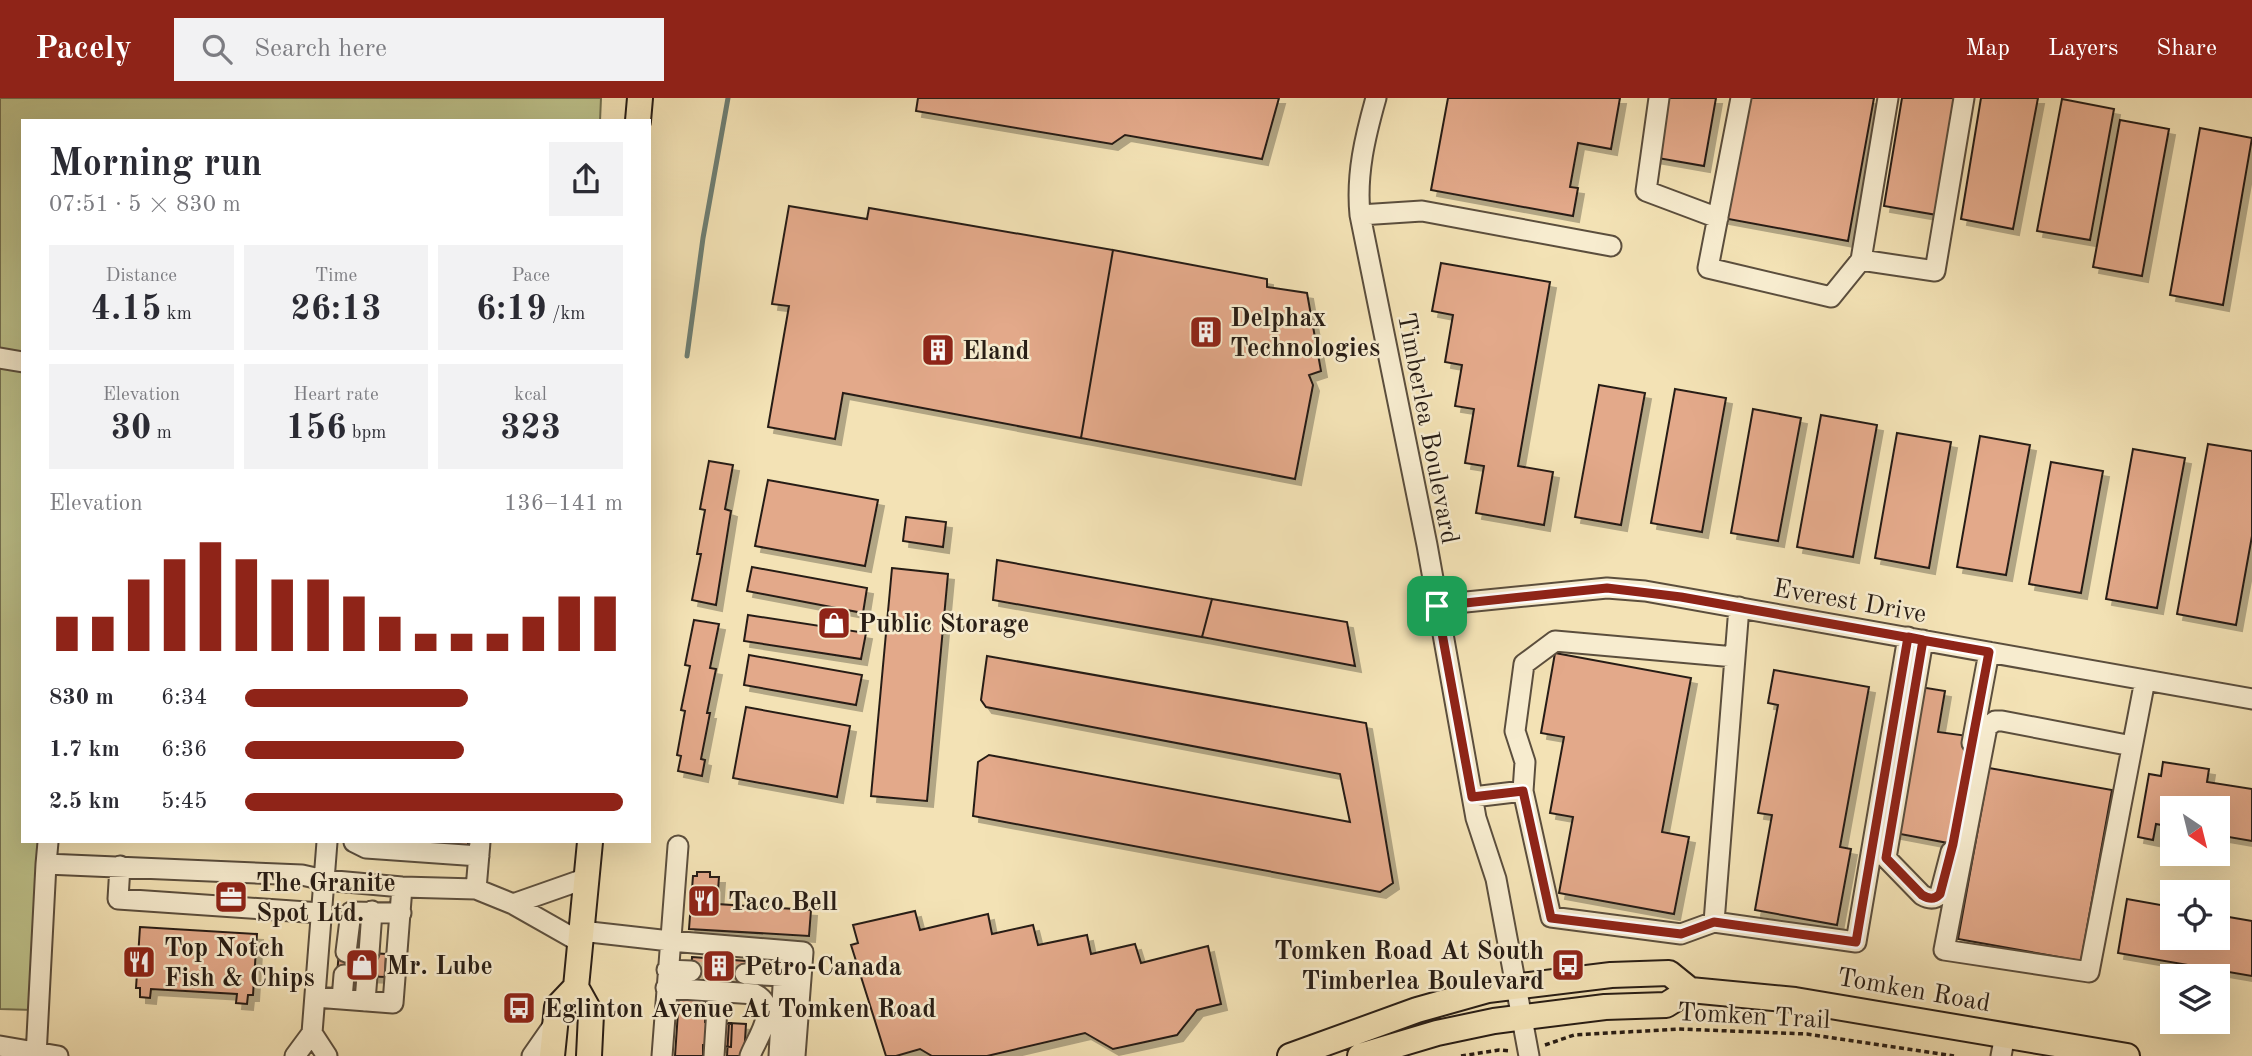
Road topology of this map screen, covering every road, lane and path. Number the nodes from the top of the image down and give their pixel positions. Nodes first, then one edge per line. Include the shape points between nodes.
1 (640, 98) edge
2 (1376, 98) edge
3 (1659, 98) edge
4 (1741, 98) edge
5 (1888, 98) edge
6 (1964, 98) edge
7 (638, 119) edge
8 (1360, 215) junction
9 (1718, 218) junction
10 (1611, 246) dead end
11 (1861, 260) junction
12 (0, 358) edge
13 (21, 362) edge
14 (1437, 606) junction
15 (1740, 607) junction
16 (1915, 638) junction
17 (1989, 652) junction
18 (1735, 657) junction
19 (2145, 680) junction
20 (2252, 699) edge
21 (2132, 746) junction
22 (1523, 791) junction
23 (1472, 797) junction
24 (48, 843) edge
25 (327, 843) edge
26 (356, 843) edge
27 (590, 843) edge
28 (678, 846) dead end
29 (479, 849) edge
30 (46, 864) junction
31 (120, 866) junction
32 (587, 878) junction
33 (324, 880) junction
34 (402, 887) junction
35 (477, 889) junction
36 (513, 904) junction
37 (321, 913) junction
38 (401, 913) junction
39 (1714, 922) junction
40 (581, 937) junction
41 (670, 941) junction
42 (785, 951) junction
43 (357, 953) tunnel mouth
44 (691, 971) tunnel mouth
45 (745, 974) tunnel mouth
46 (356, 976) tunnel mouth
47 (783, 976) junction
48 (666, 979) junction
49 (1515, 986) junction
50 (576, 987) junction
51 (1690, 990) junction
52 (718, 992) junction
53 (315, 997) junction
54 (354, 1000) junction
55 (1521, 1017) junction
56 (556, 1022) junction
57 (312, 1033) junction
58 (1553, 1043) dead end
59 (2003, 1045) edge
60 (0, 1046) edge
61 (592, 1051) edge
62 (1507, 1052) dead end
63 (36, 1054) edge
64 (58, 1056) edge
65 (295, 1056) edge
66 (327, 1056) edge
67 (532, 1056) edge
68 (552, 1056) edge
69 (662, 1056) edge
70 (714, 1056) edge
71 (750, 1056) edge
72 (779, 1056) edge
73 (795, 1056) edge
74 (1290, 1056) edge
75 (1360, 1056) edge
76 (1461, 1056) edge
77 (1529, 1056) edge
78 (1954, 1056) edge
79 (2127, 1056) edge

1 - 7 main road
2 - 8 street, Timberlea Boulevard via 1364,140
3 - 9 street via 1646,191
4 - 9 street
5 - 11 street
6 - 11 street via 1934,271
8 - 10 street via 1422,211
8 - 14 street, Timberlea Boulevard
9 - 11 street via 1709,268 1831,297
12 - 13 street
14 - 15 street, Everest Drive via 1607,588
14 - 23 street, Timberlea Boulevard
15 - 16 street, Everest Drive
15 - 18 street
16 - 17 street, Everest Drive
16 - 17 street via 1886,858 1929,898 1940,894 1953,844
16 - 39 street via 1856,942
17 - 19 street, Everest Drive
18 - 22 street via 1555,641 1524,664 1514,731 1525,762
18 - 39 street
19 - 20 street, Everest Drive
19 - 21 street
21 - 21 street via 2002,721 1987,727 1944,950 2089,972
22 - 23 street
22 - 39 street via 1551,918 1681,934
23 - 49 street, Timberlea Boulevard via 1496,878
24 - 30 street
25 - 33 street
26 - 29 street via 366,848
27 - 32 main road
28 - 41 street
29 - 35 street
30 - 31 street
30 - 63 street
31 - 33 street
31 - 37 street via 118,899
32 - 36 street
32 - 40 main road
33 - 34 street
33 - 37 street
34 - 35 street
34 - 38 street
35 - 36 street
36 - 40 street
37 - 53 street
38 - 43 street via 366,911
38 - 54 street via 393,1003
40 - 41 street
40 - 50 main road
41 - 42 street
41 - 48 street
42 - 47 street
42 - 73 street via 803,952
44 - 48 street
45 - 47 street
46 - 54 street
47 - 72 street
48 - 52 street
48 - 69 street
49 - 51 main road, Tomken Road via 1669,973
49 - 55 street, Timberlea Boulevard
49 - 74 main road, Tomken Road via 1417,1010
50 - 56 main road via 557,1007
50 - 61 main road via 591,1014
51 - 55 main road via 1666,1005
51 - 59 main road, Tomken Road via 1796,1000
52 - 70 street
52 - 71 street via 755,994 765,1004 764,1029
53 - 54 street
53 - 57 street
55 - 75 main road via 1437,1032
55 - 77 street, Timberlea Boulevard
56 - 67 street
56 - 68 main road
57 - 65 street
57 - 66 street
58 - 78 path, Tomken Trail via 1586,1034 1715,1030 1807,1034
59 - 79 main road, Tomken Road
60 - 63 street
62 - 76 path
63 - 64 street

